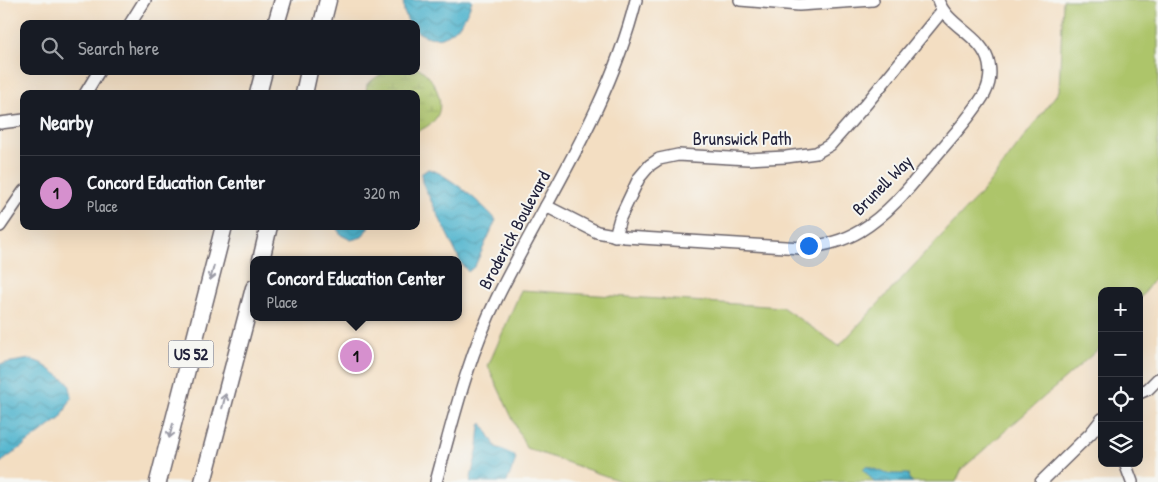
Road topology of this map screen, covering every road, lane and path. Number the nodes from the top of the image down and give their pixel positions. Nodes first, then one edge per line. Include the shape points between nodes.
1 (145, 0) edge
2 (283, 0) edge
3 (328, 0) edge
4 (636, 0) edge
5 (740, 0) edge
6 (873, 0) edge
7 (938, 0) edge
8 (813, 2) edge
9 (942, 12) junction
10 (132, 20) edge
11 (277, 20) edge
12 (323, 20) edge
13 (97, 75) edge
14 (263, 75) edge
15 (309, 75) edge
16 (88, 90) edge
17 (259, 90) edge
18 (305, 90) edge
19 (20, 120) edge
20 (0, 123) edge
21 (20, 197) edge
22 (546, 206) junction
23 (0, 226) edge
24 (223, 230) edge
25 (268, 230) edge
26 (615, 236) junction
27 (262, 256) edge
28 (250, 303) edge
29 (1158, 379) edge
30 (1143, 391) edge
31 (1100, 422) edge
32 (1126, 467) edge
33 (158, 482) edge
34 (203, 482) edge
35 (436, 482) edge
36 (1041, 482) edge
37 (1132, 482) edge

1 - 10 street
2 - 11 highway
3 - 12 highway
4 - 22 street, Broderick Boulevard via 609,86
5 - 8 street
6 - 8 street
7 - 9 street
9 - 26 street, Brunswick Path via 830,146 816,153 786,157 748,159 678,155 659,159 650,164 639,178
9 - 26 street, Brunell Way via 986,54 987,88 954,135 872,223 842,240 802,248
13 - 16 street
14 - 17 highway
15 - 18 highway
19 - 20 street
21 - 23 street
22 - 26 street, Brunell Way via 597,232
22 - 35 street, Broderick Boulevard via 496,300 481,336
24 -> 33 highway, US 52
25 - 27 highway
34 -> 28 highway, US 52
29 - 30 street
31 - 36 street
32 - 37 street

